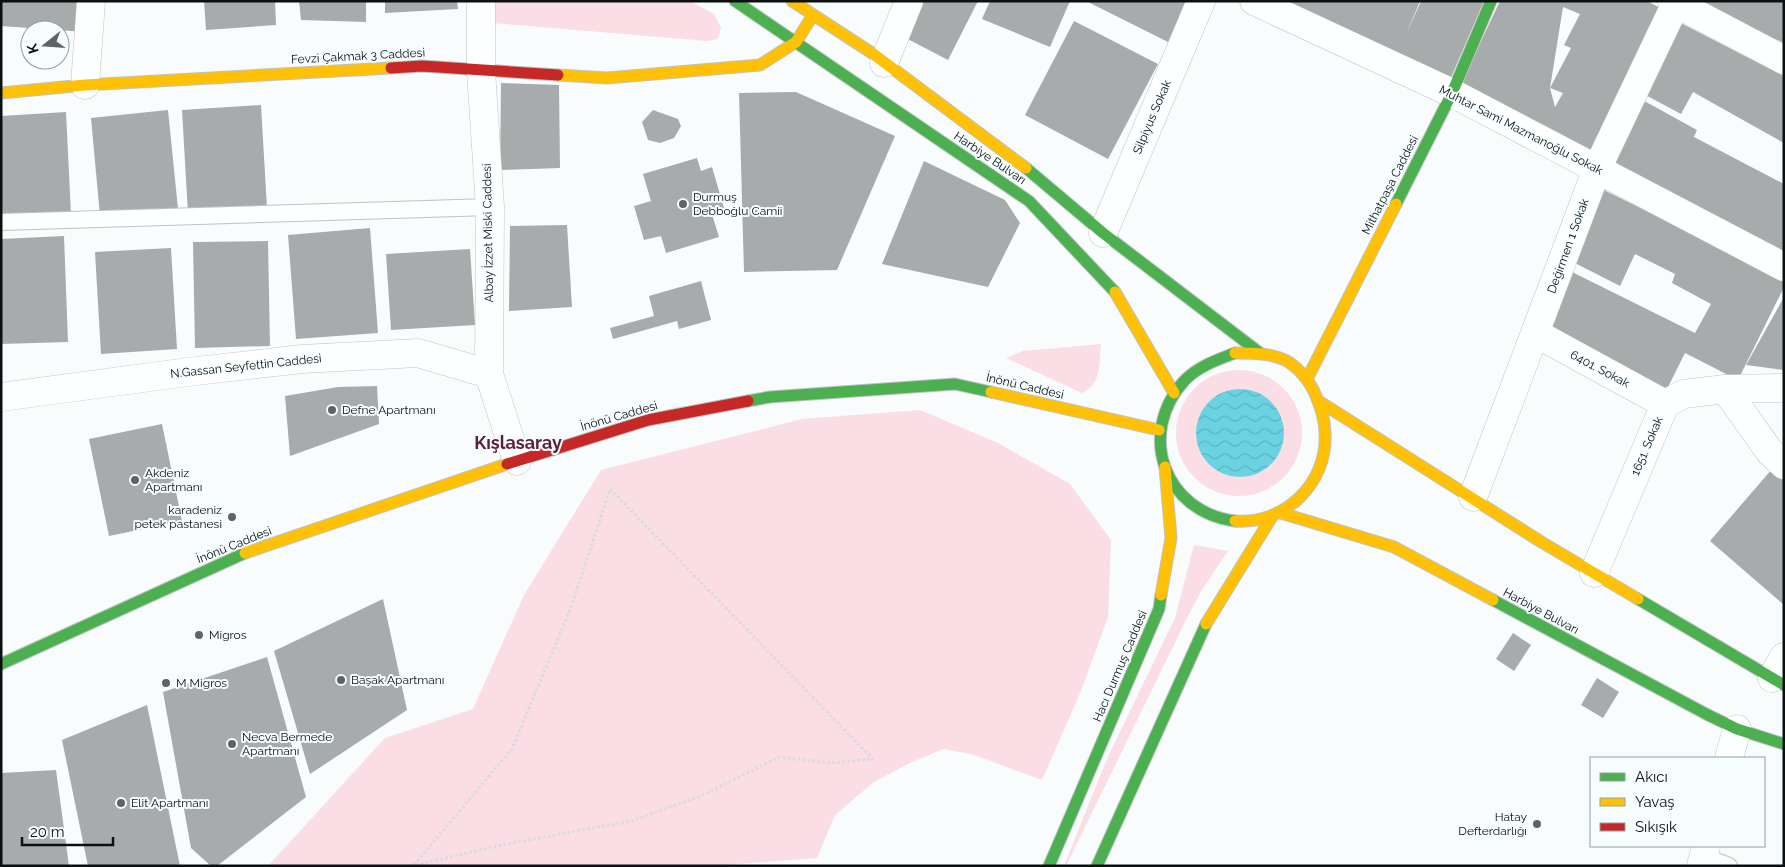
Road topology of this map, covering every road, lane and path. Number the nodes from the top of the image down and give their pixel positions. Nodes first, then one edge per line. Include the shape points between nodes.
1 (91, 1) edge
2 (481, 1) edge
3 (735, 1) edge
4 (792, 1) edge
5 (910, 1) edge
6 (1201, 1) edge
7 (1254, 1) edge
8 (1490, 1) edge
9 (1675, 2) edge
10 (813, 15) junction
11 (796, 42) junction
12 (1784, 60) edge
13 (884, 63) junction
14 (481, 71) junction
15 (85, 85) junction
16 (1, 93) edge
17 (1452, 93) junction
18 (1597, 168) junction
19 (490, 207) junction
20 (1, 222) edge
21 (1103, 233) junction
22 (1784, 267) edge
23 (1535, 334) junction
24 (1260, 353) junction
25 (489, 374) junction
26 (1307, 379) junction
27 (1784, 388) edge
28 (1725, 389) junction
29 (1174, 393) junction
30 (1, 396) edge
31 (1320, 402) junction
32 (1665, 404) junction
33 (1159, 430) junction
34 (517, 461) junction
35 (1784, 465) edge
36 (1166, 467) junction
37 (1472, 497) junction
38 (1277, 514) junction
39 (1594, 573) junction
40 (1, 664) edge
41 (1780, 673) edge
42 (1737, 729) junction
43 (1784, 744) edge
44 (1729, 757) edge
45 (1704, 856) edge
46 (412, 865) edge
47 (1049, 866) edge
48 (1097, 866) edge
49 (1729, 866) edge

1 - 15 street
2 - 14 street, Albay İzzet Miski Caddesi
3 - 11 main road, Harbiye Bulvarı
4 - 10 main road, Harbiye Bulvarı
5 - 13 street
6 - 21 street, Silpiyus Sokak
7 - 17 street, Muhtar Sami Mazmanoğlu Sokak
8 - 17 main road, Mithatpaşa Caddesi
9 - 12 street
9 - 18 street, Değirmen 1 Sokak
10 - 11 main road, Fevzi Çakmak 3 Caddesi
10 - 13 main road, Harbiye Bulvarı
11 - 14 main road, Fevzi Çakmak 3 Caddesi via 760,65 607,78
11 - 29 main road, Harbiye Bulvarı via 1029,201 1118,296
13 - 21 main road, Harbiye Bulvarı via 1027,169
14 - 15 main road, Fevzi Çakmak 3 Caddesi via 422,66
14 - 19 street, Albay İzzet Miski Caddesi
15 - 16 main road, Fevzi Çakmak 3 Caddesi
17 - 18 street, Muhtar Sami Mazmanoğlu Sokak
17 - 26 main road, Mithatpaşa Caddesi
18 - 22 street, Muhtar Sami Mazmanoğlu Sokak
18 - 23 street, Değirmen 1 Sokak
19 - 20 lane
19 - 25 street, Albay İzzet Miski Caddesi
21 - 24 main road, Harbiye Bulvarı
23 - 32 street, 6401. Sokak
23 - 37 street, Değirmen 1 Sokak
24 - 26 main road, Harbiye Bulvarı via 1287,362
24 - 29 main road, Harbiye Bulvarı via 1235,353 1212,362 1191,375
25 - 30 street, N.Gassan Seyfettin Caddesi via 418,352 302,359
25 - 34 street, Albay İzzet Miski Caddesi
26 - 31 main road, Harbiye Bulvarı
27 - 28 street, 1651. Sokak
28 - 32 street, 1651. Sokak via 1684,394
28 - 35 street via 1770,452
29 - 33 main road, Harbiye Bulvarı
31 - 37 main road, Harbiye Bulvarı
31 - 38 main road, Harbiye Bulvarı via 1325,428 1324,454 1316,478 1302,498
32 - 39 street, 1651. Sokak
33 - 34 main road, İnönü Caddesi via 955,384 770,397 648,420
33 - 36 main road, Harbiye Bulvarı
34 - 40 main road, İnönü Caddesi via 241,554
36 - 38 main road, Harbiye Bulvarı via 1179,492 1200,510 1227,520 1254,521
36 - 47 main road, Hacı Durmuş Caddesi via 1171,538 1160,609
37 - 39 main road, Harbiye Bulvarı
38 - 42 main road, Harbiye Bulvarı via 1394,547
38 - 48 main road via 1210,616
39 - 41 main road, Harbiye Bulvarı
42 - 43 main road, Harbiye Bulvarı
42 - 44 street
45 - 49 lane
46 - 46 path via 512,749 570,610 610,489 873,759 831,763 779,758 701,796 631,821

